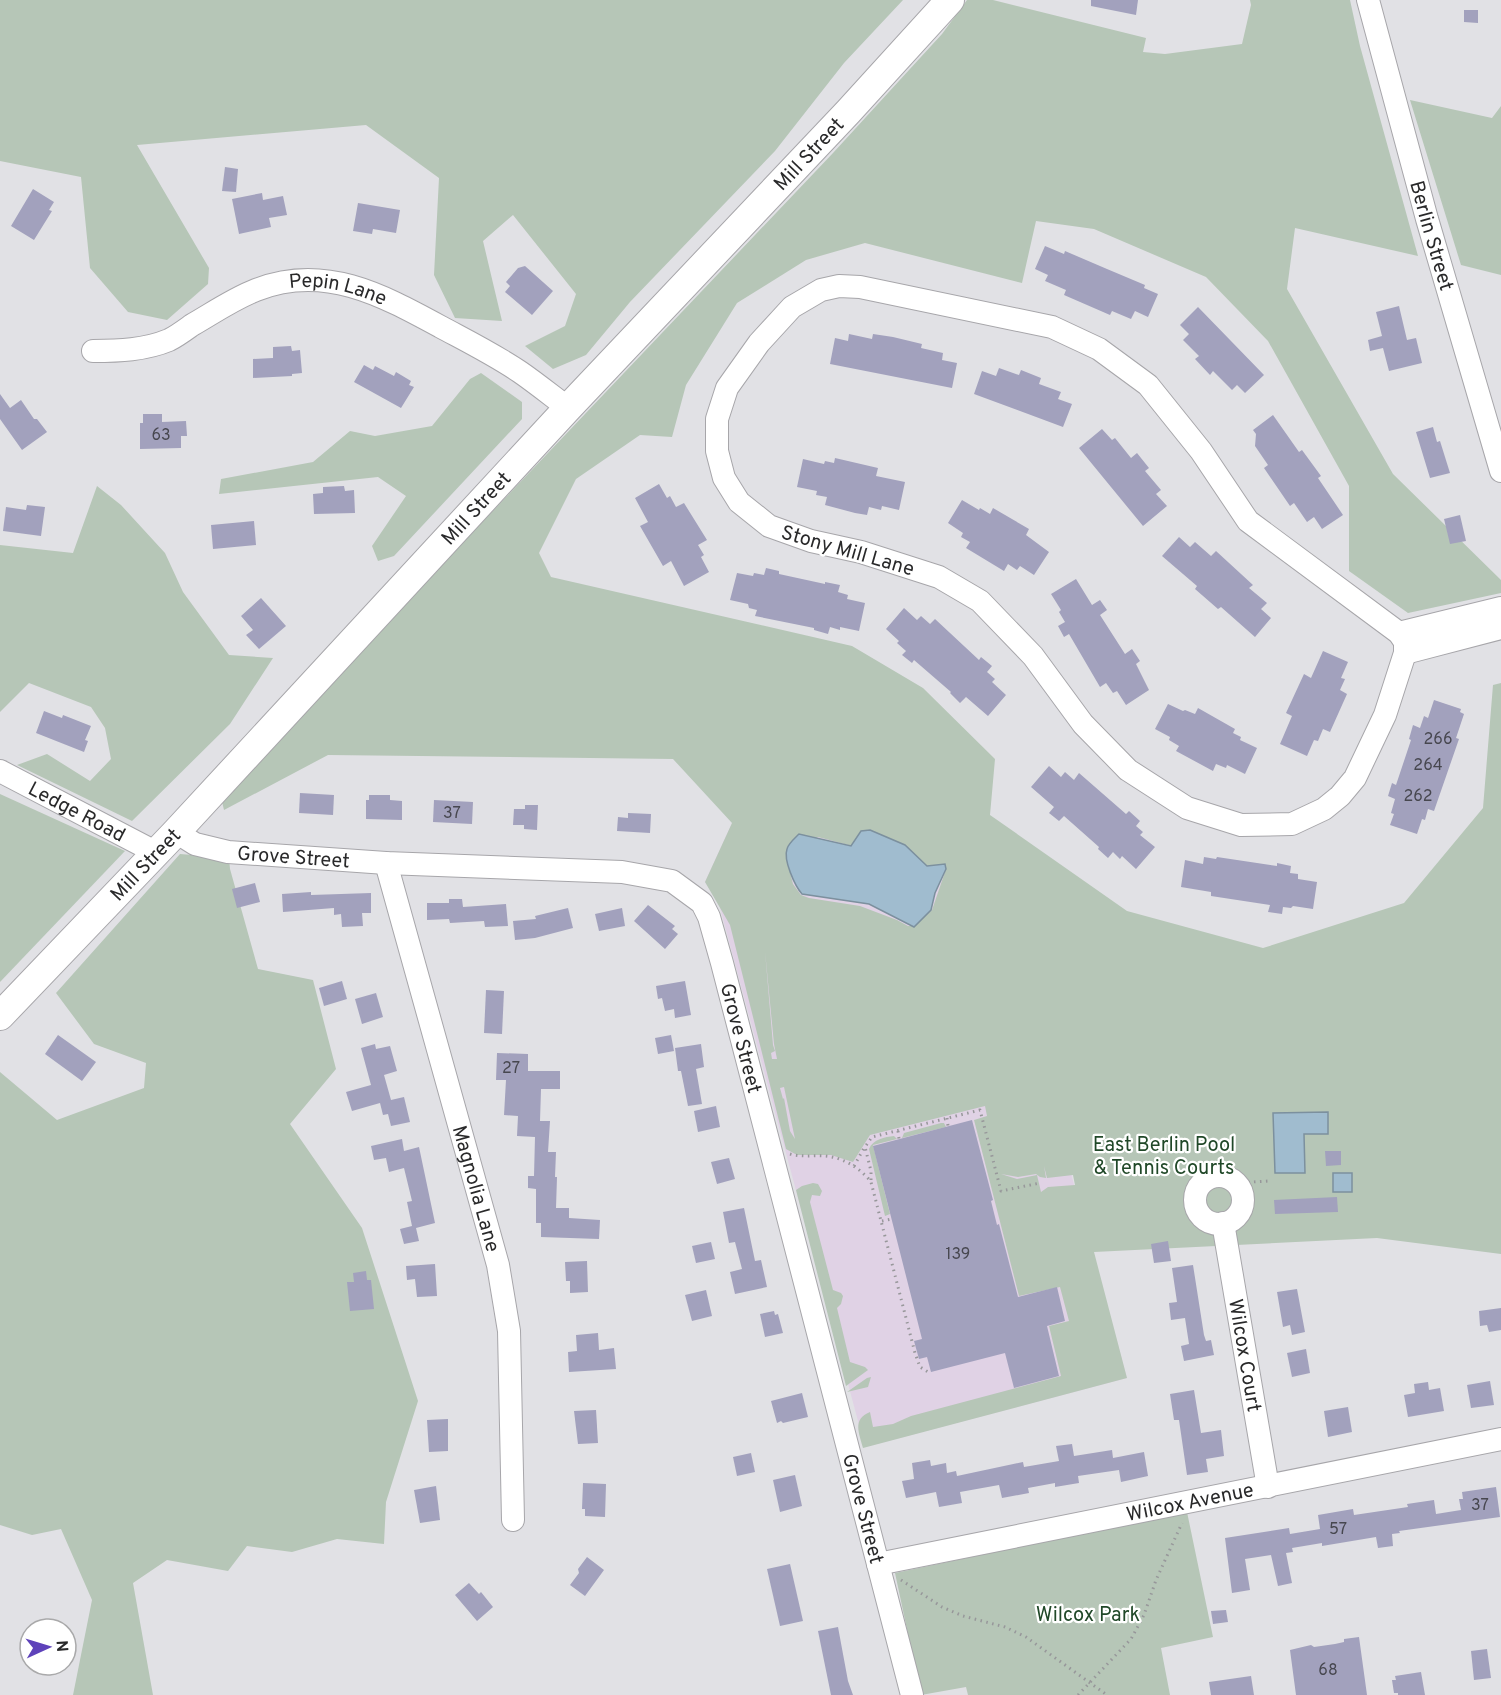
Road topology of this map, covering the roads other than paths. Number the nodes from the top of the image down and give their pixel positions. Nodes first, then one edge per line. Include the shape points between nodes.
1 (950, 0) edge
2 (1368, 0) edge
3 (93, 351) dead end
4 (568, 408) junction
5 (1501, 471) edge
6 (1501, 608) edge
7 (1501, 628) edge
8 (1402, 643) junction
9 (0, 771) edge
10 (176, 832) junction
11 (155, 852) junction
12 (386, 863) junction
13 (0, 1016) edge
14 (1222, 1223) junction
15 (1501, 1439) edge
16 (1268, 1487) junction
17 (513, 1520) dead end
18 (887, 1570) junction
19 (912, 1695) edge

1 - 4 main road, Mill Street
2 - 5 street, Berlin Street
3 - 4 street, Pepin Lane via 126,351 170,339 231,301 279,282 339,282 391,300 467,341 518,371
4 - 10 main road, Mill Street
6 - 8 street
7 - 8 street
8 - 8 street, Stony Mill Lane via 1248,521 1201,451 1148,385 1099,349 1052,327 839,286 821,290 792,307 759,343 727,388 717,419 717,451 724,478 739,502 769,526 811,542 861,552 939,577 980,601 1034,656 1083,724 1113,755 1128,770 1187,808 1241,825 1292,824 1324,809 1355,778 1385,715
9 - 11 street, Ledge Road
10 - 11 main road, Mill Street
10 - 12 street, Grove Street via 195,844 228,852
11 - 13 main road, Mill Street
12 - 17 street, Magnolia Lane via 498,1265 509,1331
12 - 18 street, Grove Street via 622,872 672,881 702,903 722,963
14 - 14 street via 1202,1216 1196,1195 1203,1182 1224,1176 1236,1183 1243,1197 1236,1217
14 - 16 street, Wilcox Court
15 - 16 street, Wilcox Avenue
16 - 18 street, Wilcox Avenue
18 - 19 street, Grove Street

